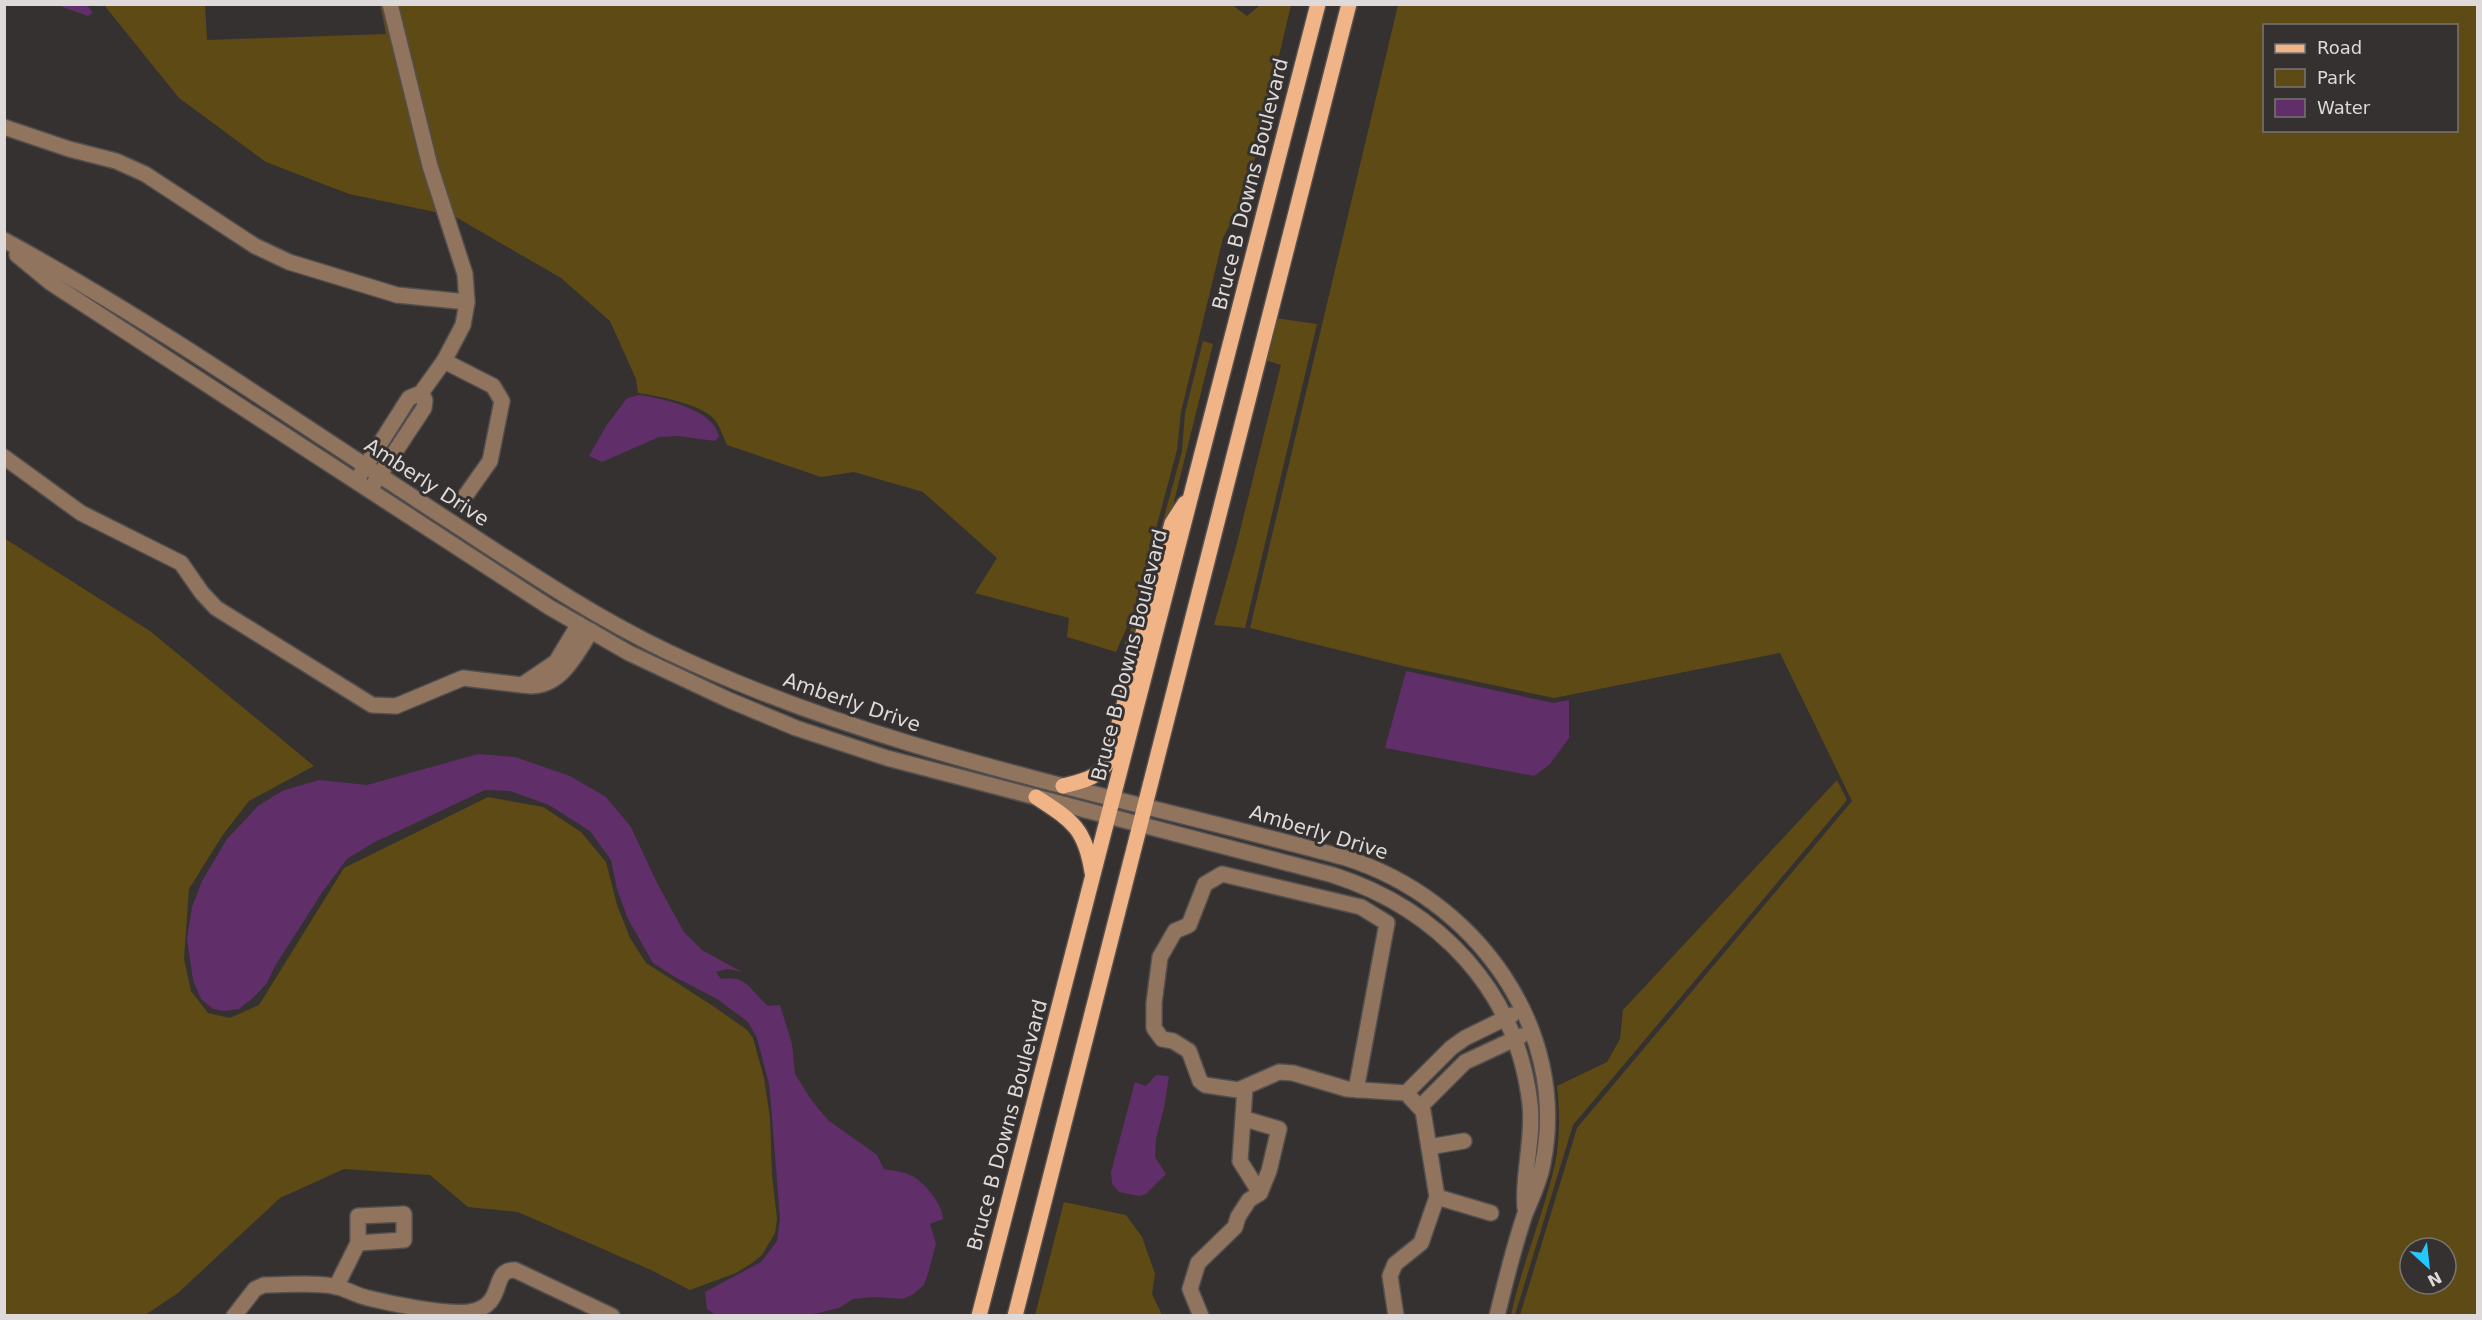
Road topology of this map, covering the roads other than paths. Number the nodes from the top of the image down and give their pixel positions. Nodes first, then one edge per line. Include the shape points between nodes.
1 (390, 4) edge
2 (1318, 4) edge
3 (1349, 4) edge
4 (4, 127) edge
5 (4, 242) edge
6 (467, 302) junction
7 (444, 361) junction
8 (421, 393) junction
9 (4, 457) edge
10 (364, 467) junction
11 (378, 476) junction
12 (356, 482) junction
13 (369, 490) junction
14 (1193, 490) junction
15 (461, 502) dead end
16 (597, 615) junction
17 (586, 628) junction
18 (1063, 786) junction
19 (1036, 797) junction
20 (1114, 799) junction
21 (1146, 807) junction
22 (1109, 816) junction
23 (1141, 825) junction
24 (1093, 877) junction
25 (1522, 1010) junction
26 (1504, 1018) junction
27 (1533, 1031) junction
28 (1465, 1038) junction
29 (1514, 1039) junction
30 (1475, 1056) junction
31 (1245, 1088) junction
32 (1356, 1090) junction
33 (1406, 1092) junction
34 (1420, 1107) junction
35 (1245, 1119) junction
36 (1464, 1141) dead end
37 (1429, 1147) junction
38 (1260, 1193) junction
39 (1437, 1197) junction
40 (1491, 1213) dead end
41 (1525, 1214) junction
42 (358, 1243) dead end
43 (336, 1287) junction
44 (234, 1316) edge
45 (612, 1316) edge
46 (979, 1316) edge
47 (1015, 1316) edge
48 (1201, 1316) edge
49 (1396, 1316) edge
50 (1497, 1316) edge

1 - 6 street via 430,166 462,262
2 - 14 main road, Bruce B Downs Boulevard
3 - 21 main road
4 - 6 street via 116,161 145,174 255,246 289,262 397,296
5 - 10 street, Amberly Drive via 73,278 163,334
5 - 12 street, Amberly Drive via 51,283
6 - 7 street via 463,325
7 - 8 street
7 - 15 street via 493,386 502,401 490,460
8 - 10 street via 409,398
8 - 11 street via 424,408
9 - 17 street via 81,513 182,563 216,608 372,705 396,706 463,678 522,685 561,666
10 - 11 street, Amberly Drive
10 - 12 street
11 - 13 street
11 - 16 street, Amberly Drive
12 - 13 street, Amberly Drive
13 - 17 street, Amberly Drive
14 - 18 main road via 1172,523 1110,758 1095,776
14 - 20 main road, Bruce B Downs Boulevard
16 - 17 street
16 - 18 street, Amberly Drive via 663,650 800,708 892,739
17 - 19 street, Amberly Drive via 639,658 796,728 887,758
18 - 20 street, Amberly Drive
19 - 22 street, Amberly Drive
19 - 24 main road via 1081,833
20 - 21 street, Amberly Drive
20 - 22 main road, Bruce B Downs Boulevard
21 - 23 main road
21 - 25 street, Amberly Drive via 1346,858 1396,878 1443,909 1477,940 1506,978
22 - 23 street, Amberly Drive
22 - 24 main road, Bruce B Downs Boulevard
23 - 26 street, Amberly Drive via 1333,875 1380,893 1424,919 1460,952 1486,985
23 - 47 main road
24 - 46 main road, Bruce B Downs Boulevard
25 - 26 street
25 - 27 street, Amberly Drive
26 - 28 street
26 - 29 street, Amberly Drive
27 - 29 street
27 - 41 street, Amberly Drive via 1545,1074 1548,1119 1543,1163
28 - 30 street
28 - 33 street
29 - 30 street
29 - 41 street, Amberly Drive via 1530,1106
30 - 34 street
31 - 32 street via 1278,1072
31 - 32 street via 1206,1085 1200,1081 1189,1050 1162,1039 1154,1028 1160,957 1175,931 1189,926 1205,884 1222,874 1360,907 1387,923
31 - 35 street
32 - 33 street
33 - 34 street
34 - 37 street
35 - 38 street via 1240,1161
35 - 38 street via 1279,1129
36 - 37 street
37 - 39 street
38 - 48 street via 1249,1200 1235,1227 1198,1263 1190,1289
39 - 40 street
39 - 49 street via 1421,1243 1395,1264 1390,1276
41 - 50 street, Amberly Drive
42 - 43 street
43 - 44 street via 264,1285 255,1289
43 - 45 street via 367,1298 467,1312 493,1301 502,1274 515,1270

